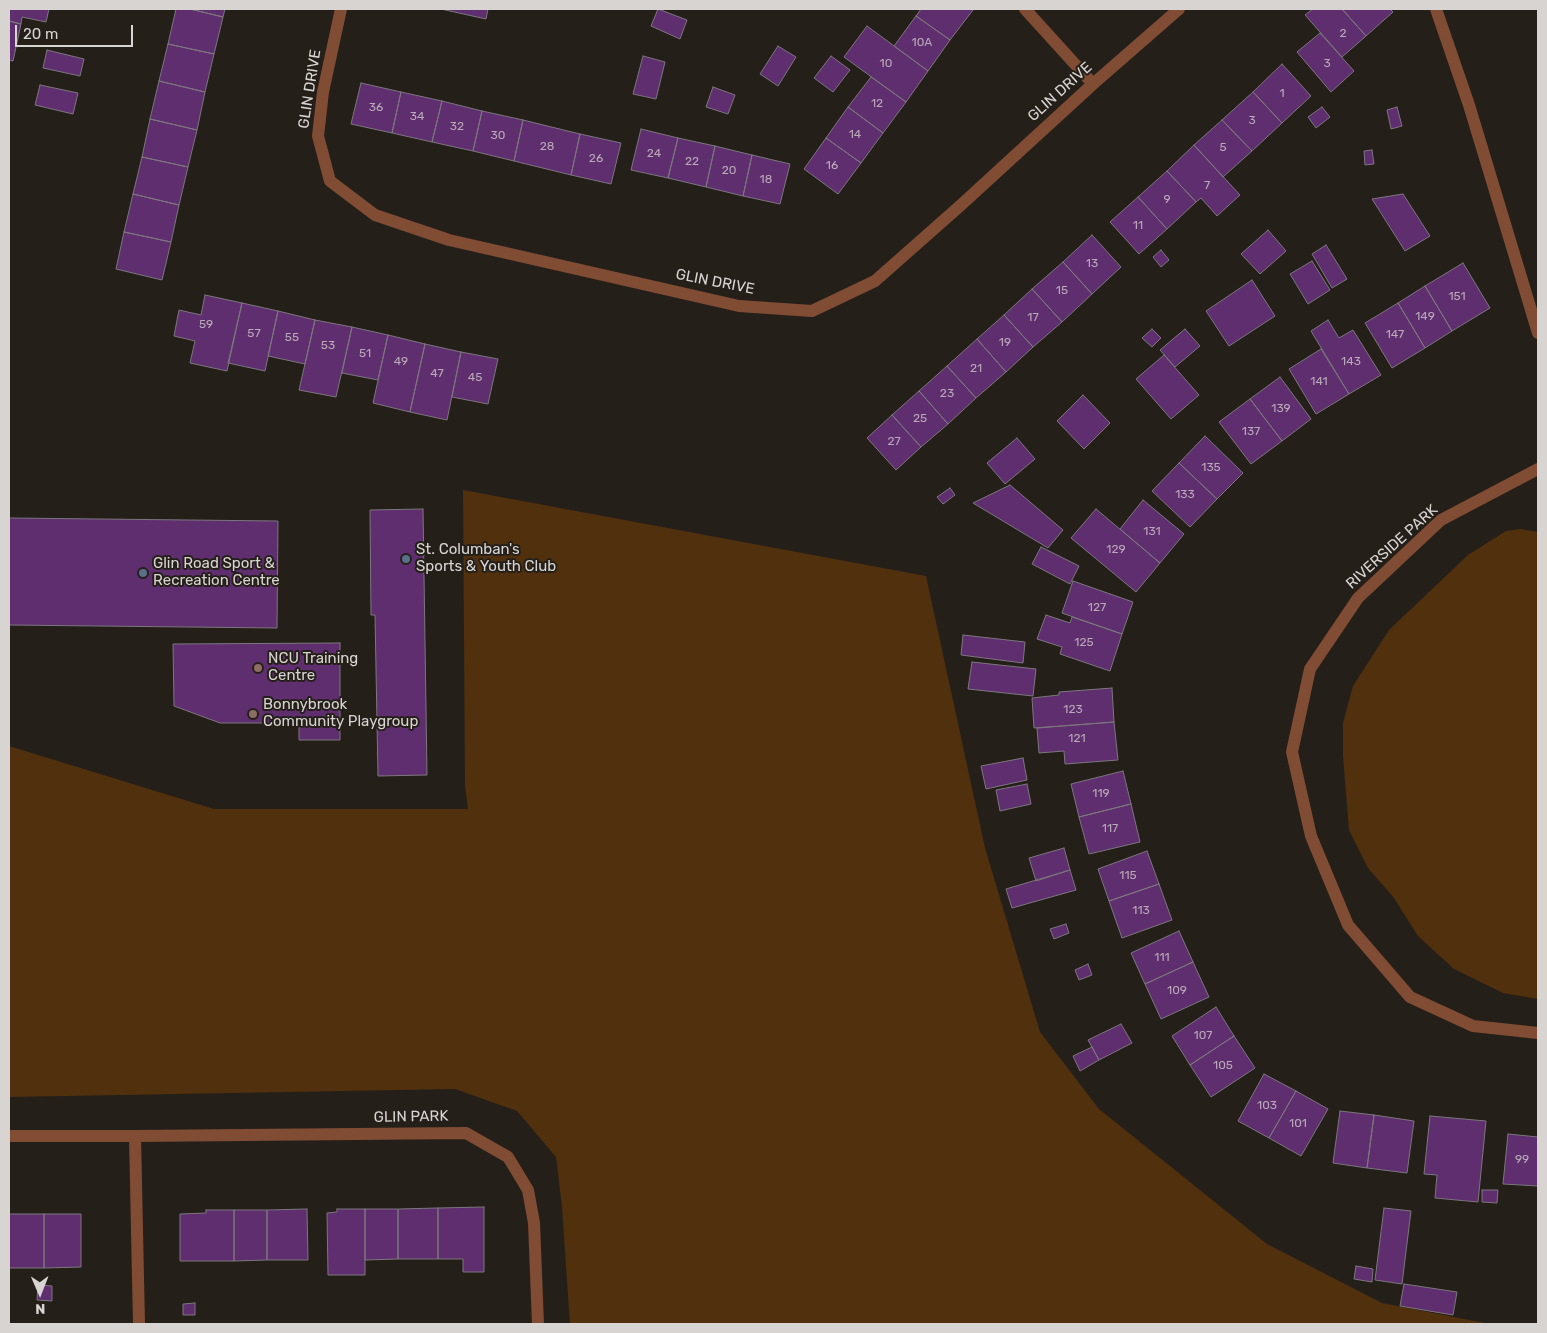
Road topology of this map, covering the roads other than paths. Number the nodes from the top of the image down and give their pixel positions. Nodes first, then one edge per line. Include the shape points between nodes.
1 (341, 9) edge
2 (1025, 9) edge
3 (1179, 9) edge
4 (1436, 9) edge
5 (1093, 84) junction
6 (1538, 333) edge
7 (1538, 469) edge
8 (1538, 1033) edge
9 (9, 1136) edge
10 (135, 1136) junction
11 (139, 1324) edge
12 (538, 1324) edge

1 - 5 street, GLIN DRIVE via 323,92 318,136 330,181 375,215 449,240 739,306 812,311 875,281
2 - 5 street
3 - 5 street, GLIN DRIVE
4 - 6 street via 1469,105
7 - 8 street, RIVERSIDE PARK via 1441,520 1358,598 1310,669 1292,752 1311,836 1348,925 1410,997 1473,1026
9 - 10 street, GLIN PARK
10 - 11 street
10 - 12 street, GLIN PARK via 466,1133 508,1157 528,1190 534,1223

